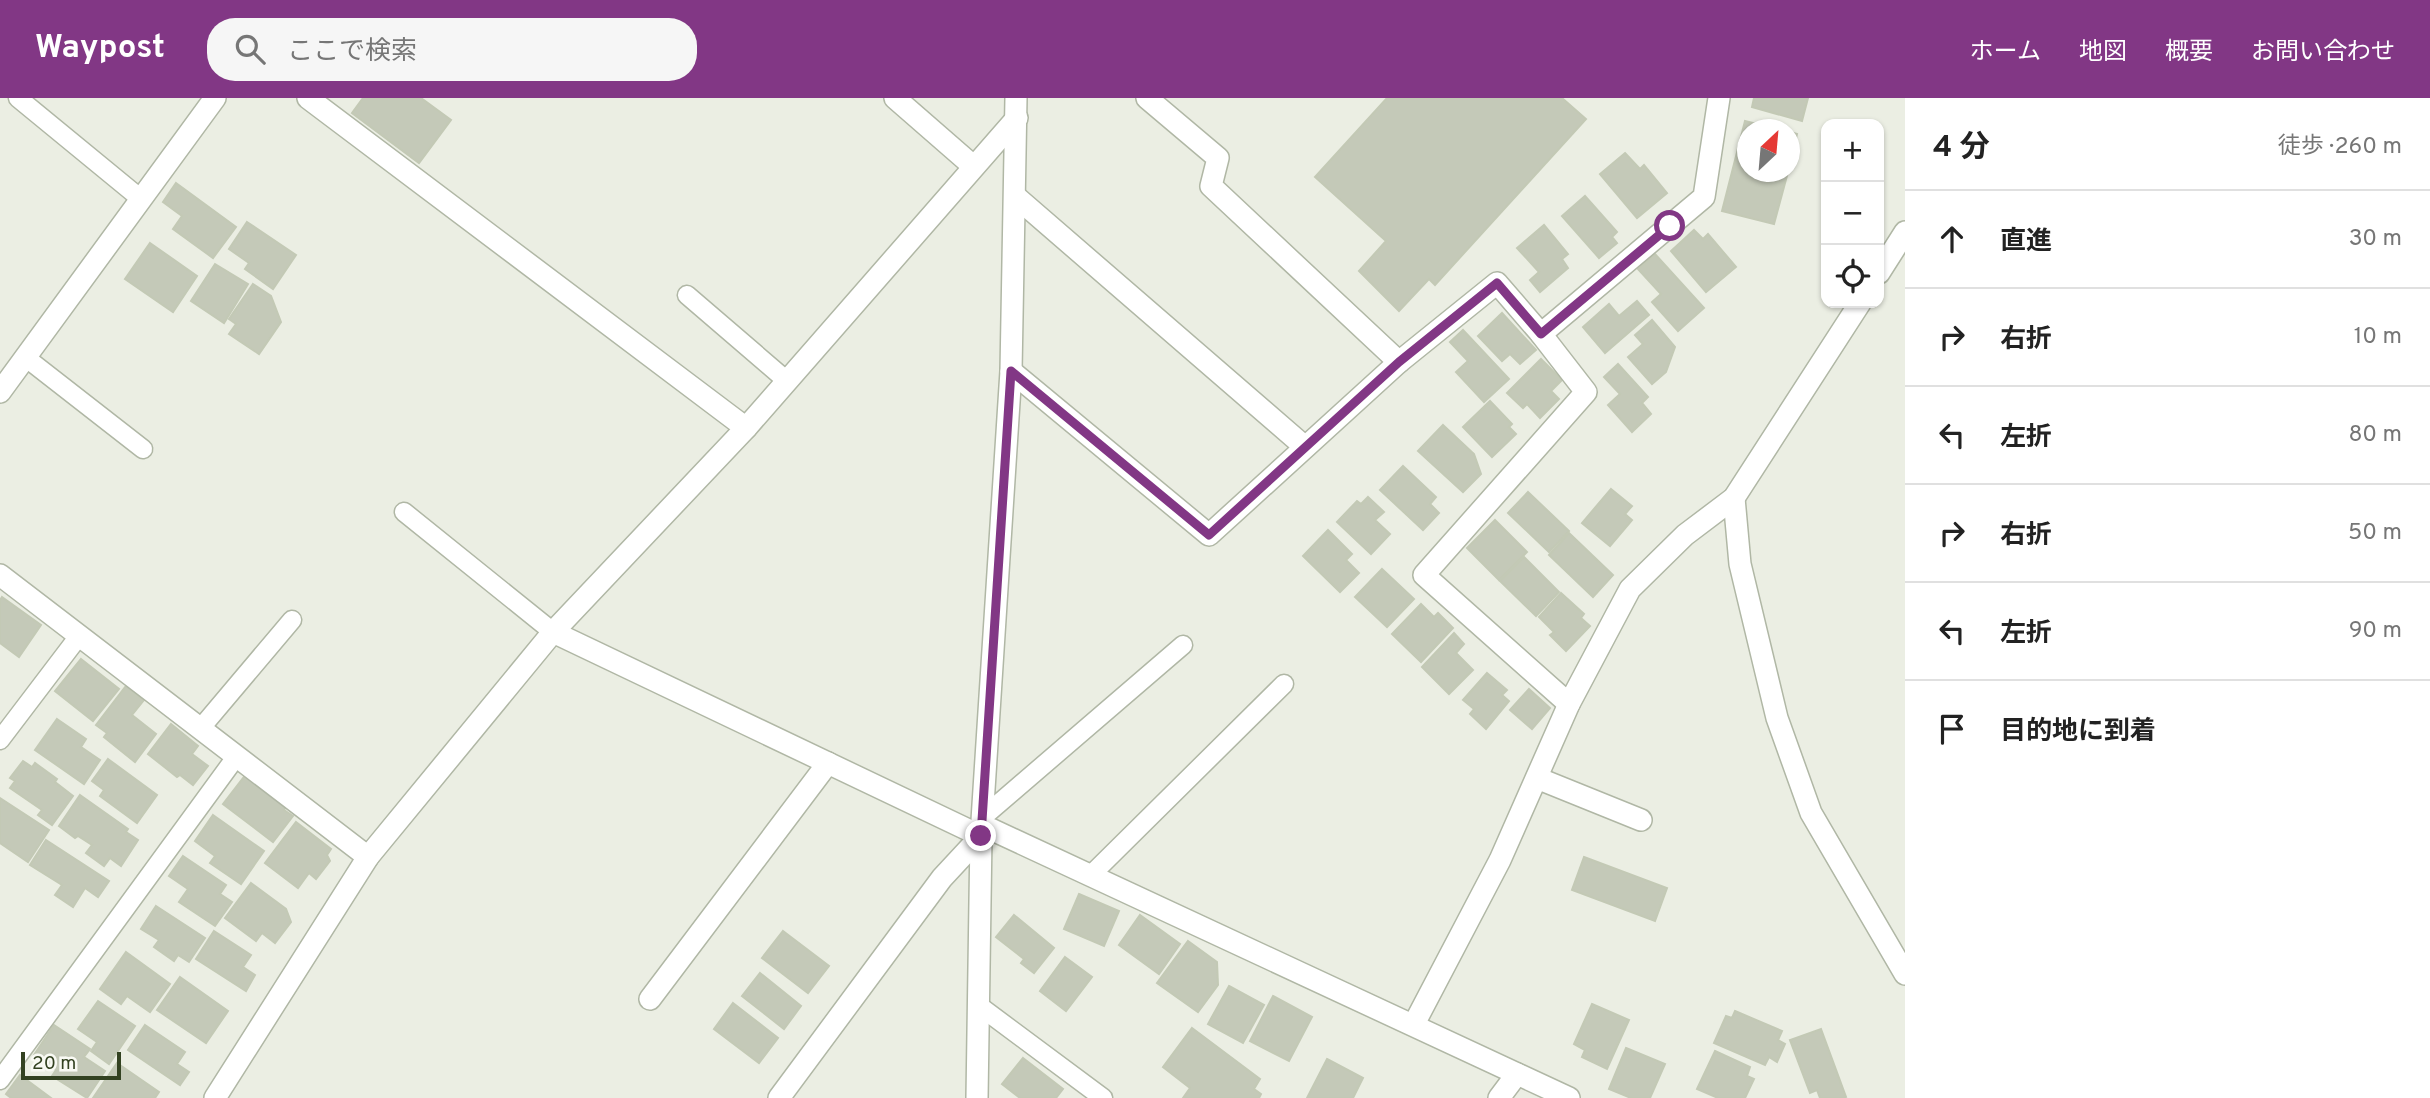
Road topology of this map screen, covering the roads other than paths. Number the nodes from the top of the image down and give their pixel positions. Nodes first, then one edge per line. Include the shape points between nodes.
1 (18, 98) edge
2 (215, 98) edge
3 (308, 98) edge
4 (895, 98) edge
5 (1147, 98) edge
6 (1719, 98) edge
7 (1016, 108) edge
8 (973, 166) junction
9 (1015, 196) junction
10 (141, 199) junction
11 (1905, 232) edge
12 (1884, 265) edge
13 (687, 295) dead end
14 (1857, 308) edge
15 (1541, 334) junction
16 (25, 357) junction
17 (1399, 362) junction
18 (1011, 371) junction
19 (787, 381) junction
20 (0, 392) edge
21 (746, 428) junction
22 (1305, 447) junction
23 (144, 449) dead end
24 (1734, 498) junction
25 (404, 512) dead end
26 (0, 575) edge
27 (292, 620) dead end
28 (553, 632) junction
29 (79, 636) junction
30 (1183, 645) dead end
31 (1284, 684) dead end
32 (1569, 704) junction
33 (200, 729) junction
34 (0, 740) edge
35 (236, 757) junction
36 (828, 763) junction
37 (1536, 778) junction
38 (1640, 820) dead end
39 (982, 826) junction
40 (368, 857) junction
41 (1091, 875) junction
42 (1905, 974) edge
43 (650, 999) dead end
44 (978, 1005) junction
45 (1414, 1024) junction
46 (1517, 1074) junction
47 (0, 1080) edge
48 (215, 1098) edge
49 (779, 1098) edge
50 (977, 1098) edge
51 (1103, 1098) edge
52 (1499, 1098) edge
53 (1569, 1098) edge

1 - 10 lane
2 - 10 street
3 - 21 street
4 - 8 street
5 - 17 street via 1218,158 1211,186
6 - 15 street via 1704,197
7 - 8 street
7 - 9 street
8 - 19 street
9 - 18 street
9 - 22 street
10 - 16 street
11 - 12 street
13 - 19 lane
14 - 24 street
15 - 17 street via 1497,283
15 - 32 street via 1587,392 1424,575
16 - 20 street
16 - 23 lane
17 - 22 street
18 - 22 street via 1209,535
18 - 39 street
19 - 21 street
21 - 28 street
24 - 32 street via 1685,535 1630,589
24 - 42 street via 1740,564 1777,718 1811,813
25 - 28 lane
26 - 29 street
27 - 33 lane
28 - 36 street
28 - 40 street
29 - 33 street
29 - 34 lane
30 - 39 lane
31 - 41 lane
32 - 37 street
33 - 35 street
35 - 40 street
35 - 47 lane
36 - 39 street
36 - 43 street
37 - 38 street
37 - 45 street via 1500,860
39 - 41 street
39 - 44 street
39 - 49 street
40 - 48 street
41 - 45 street
44 - 50 street
44 - 51 lane
45 - 46 street
46 - 52 street
46 - 53 street

